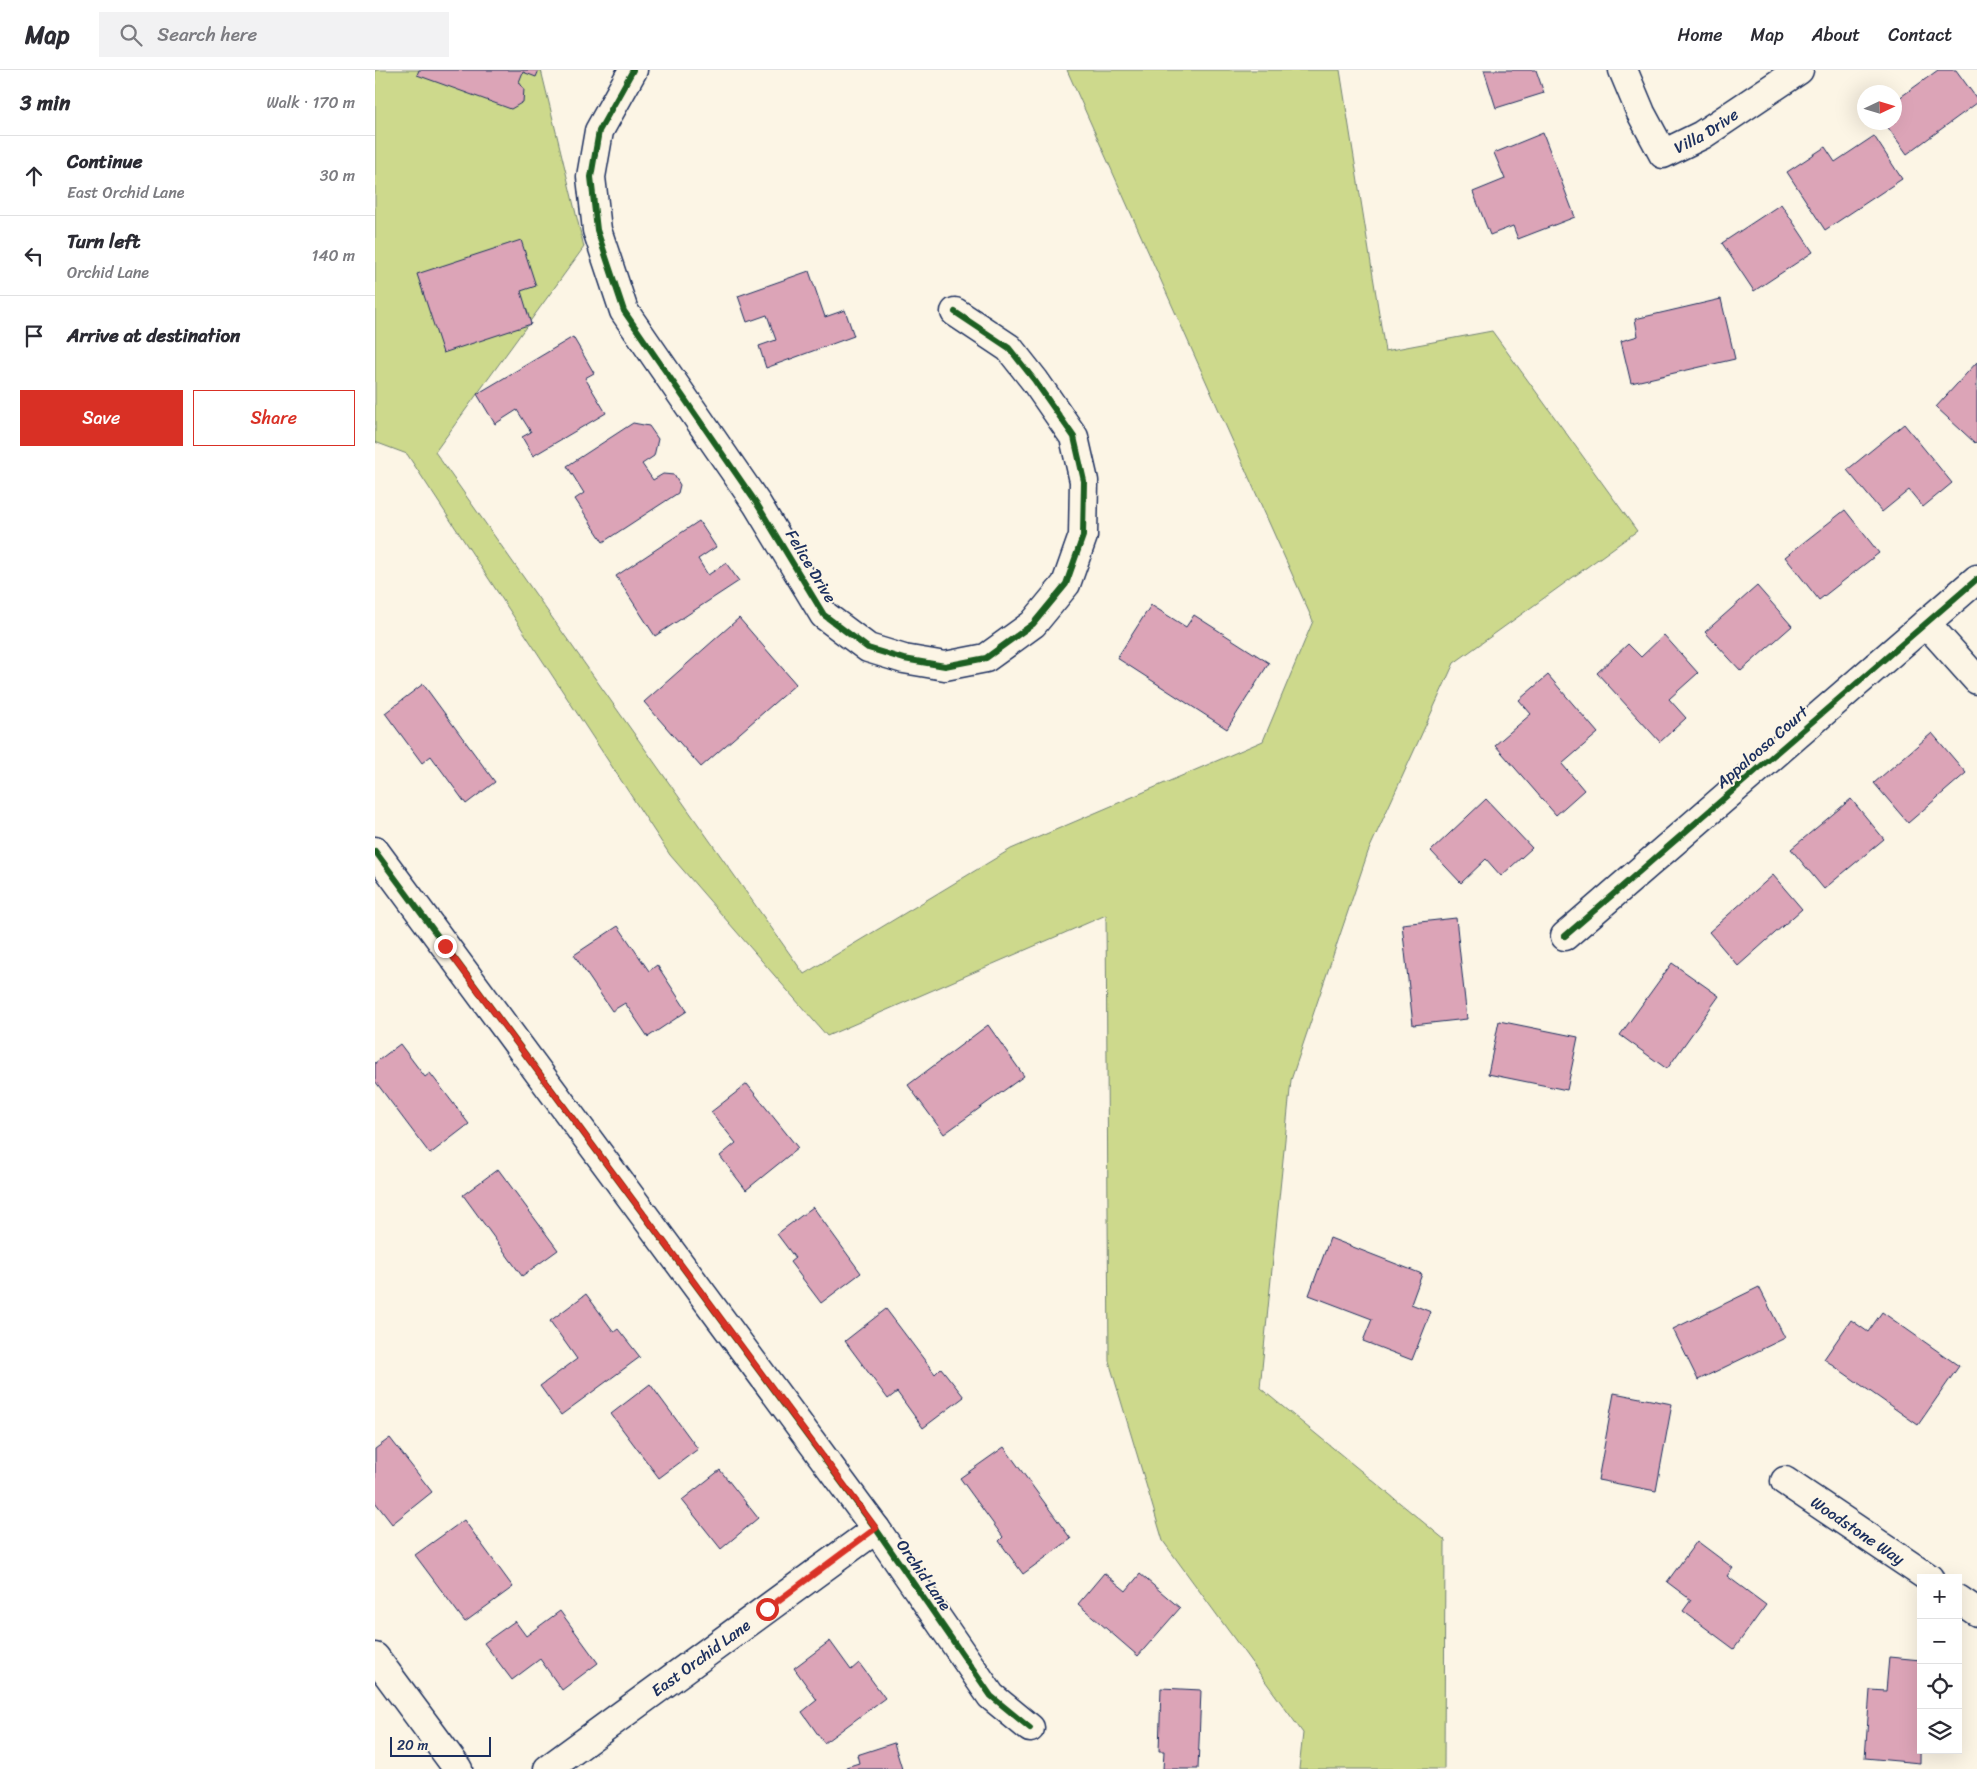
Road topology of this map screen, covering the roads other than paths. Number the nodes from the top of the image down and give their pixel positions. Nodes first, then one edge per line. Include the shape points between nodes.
1 (633, 70) edge
2 (1623, 70) edge
3 (1799, 70) edge
4 (955, 312) dead end
5 (1977, 579) edge
6 (1925, 623) junction
7 (1977, 680) edge
8 (375, 851) edge
9 (1565, 936) dead end
10 (1785, 1481) dead end
11 (876, 1528) junction
12 (1923, 1574) edge
13 (1962, 1602) edge
14 (1977, 1612) edge
15 (375, 1657) edge
16 (1029, 1728) dead end
17 (458, 1769) edge
18 (548, 1769) edge

1 - 4 street, Felice Drive via 599,131 591,177 597,230 624,311 757,504 824,615 868,648 904,659 945,666 986,658 1033,624 1066,584 1083,536 1084,481 1074,437 1009,348
2 - 3 street, Villa Drive via 1663,154 1702,135
5 - 6 street, Appaloosa Court
6 - 7 street
6 - 9 street, Appaloosa Court
8 - 11 street, Orchid Lane
10 - 12 street, Woodstone Way
11 - 16 street, Orchid Lane via 991,1696
11 - 18 street, East Orchid Lane
13 - 14 street
15 - 17 street

